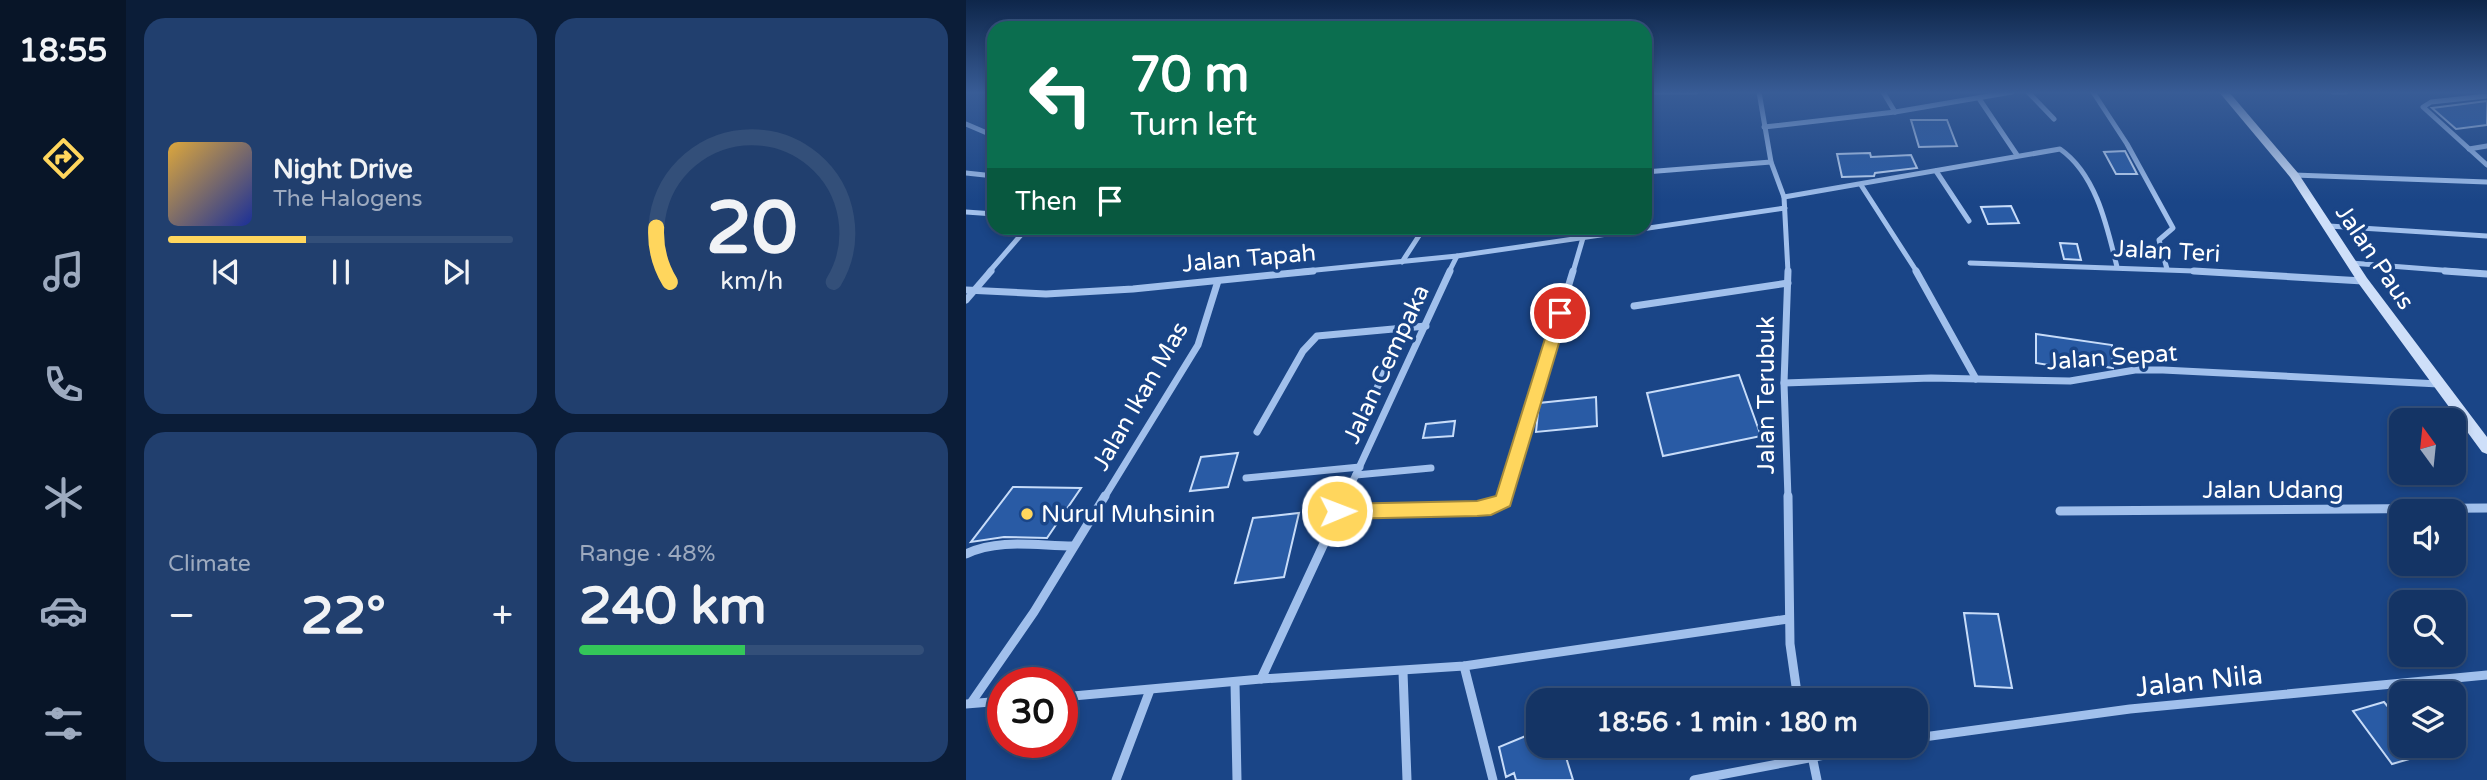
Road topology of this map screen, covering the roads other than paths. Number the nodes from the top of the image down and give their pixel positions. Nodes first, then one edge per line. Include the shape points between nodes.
1 (1764, 128) edge
2 (1999, 128) edge
3 (2117, 128) edge
4 (2255, 128) edge
5 (2446, 128) edge
6 (2487, 146) edge
7 (2469, 149) junction
8 (2017, 155) junction
9 (1771, 162) junction
10 (2487, 165) edge
11 (1652, 171) edge
12 (1936, 171) junction
13 (987, 172) edge
14 (966, 173) edge
15 (984, 175) junction
16 (987, 175) edge
17 (2294, 175) junction
18 (2487, 182) edge
19 (1861, 185) junction
20 (1784, 197) junction
21 (1785, 208) junction
22 (966, 212) edge
23 (987, 214) edge
24 (1969, 222) dead end
25 (2329, 226) junction
26 (1652, 228) edge
27 (1021, 235) edge
28 (1419, 235) edge
29 (1603, 235) edge
30 (2487, 236) edge
31 (1583, 238) junction
32 (1457, 257) junction
33 (1402, 262) junction
34 (1970, 263) dead end
35 (2351, 263) junction
36 (2117, 267) junction
37 (2168, 269) junction
38 (2487, 274) edge
39 (1218, 281) junction
40 (2363, 281) junction
41 (1788, 283) junction
42 (966, 290) edge
43 (974, 291) junction
44 (966, 300) edge
45 (1634, 306) dead end
46 (1426, 326) junction
47 (1405, 328) junction
48 (1382, 379) junction
49 (1976, 379) junction
50 (1401, 380) junction
51 (1784, 383) junction
52 (2442, 384) junction
53 (1362, 420) dead end
54 (1257, 432) dead end
55 (2487, 448) edge
56 (1431, 468) dead end
57 (1358, 471) junction
58 (1246, 478) dead end
59 (2487, 508) edge
60 (1337, 511) junction
61 (2060, 511) dead end
62 (1073, 547) junction
63 (966, 554) edge
64 (1788, 619) junction
65 (1464, 666) junction
66 (1403, 672) junction
67 (2487, 675) edge
68 (1261, 678) junction
69 (1235, 683) junction
70 (1795, 688) edge
71 (1150, 691) junction
72 (1078, 696) edge
73 (987, 702) edge
74 (969, 703) edge
75 (1928, 736) edge
76 (1783, 758) edge
77 (1812, 758) edge
78 (1116, 780) edge
79 (1237, 780) edge
80 (1407, 780) edge
81 (1493, 780) edge
82 (1694, 780) edge
83 (1817, 780) edge

1 - 9 street, Jalan Terubuk
2 - 8 street
3 - 37 street via 2173,229 2159,240
4 - 17 main road, Jalan Paus
5 - 7 street
6 - 7 street
7 - 10 street
8 - 12 street
8 - 36 street via 2060,149 2071,157 2105,220
9 - 11 street
9 - 20 street, Jalan Terubuk
12 - 19 street
12 - 24 street
13 - 15 street
14 - 15 street
15 - 16 street
17 - 18 street
17 - 25 main road, Jalan Paus
19 - 20 street
19 - 49 street
20 - 21 street, Jalan Terubuk
21 - 26 street, Jalan Tapah
21 - 41 street, Jalan Terubuk
22 - 23 street
25 - 30 street
25 - 35 main road, Jalan Paus
27 - 43 street
28 - 33 street
29 - 31 street, Jalan Tapah
31 - 32 street, Jalan Tapah
31 - 60 street via 1503,500 1477,509
32 - 33 street, Jalan Tapah
32 - 46 street, Jalan Cempaka
33 - 39 street, Jalan Tapah
34 - 36 street, Jalan Teri
35 - 38 street
35 - 40 main road, Jalan Paus
36 - 37 street, Jalan Teri
37 - 40 street, Jalan Teri
39 - 43 street, Jalan Tapah via 1090,293
39 - 62 street, Jalan Ikan Mas via 1198,345
40 - 52 main road, Jalan Paus
41 - 45 street
41 - 51 street, Jalan Terubuk
42 - 43 street, Jalan Tapah
43 - 44 street
46 - 47 street
46 - 50 street, Jalan Cempaka
47 - 48 street
47 - 54 street via 1311,339
48 - 50 street
48 - 53 street
49 - 51 street, Jalan Sepat
49 - 52 street, Jalan Sepat via 2070,381 2163,370
50 - 57 street, Jalan Cempaka
51 - 64 street, Jalan Terubuk via 1791,587
52 - 55 main road, Jalan Paus
56 - 57 street
57 - 58 street
57 - 60 street, Jalan Cempaka
59 - 61 street, Jalan Udang
60 - 68 street, Jalan Cempaka
62 - 63 street via 996,546
62 - 74 street, Jalan Ikan Mas via 1034,612
64 - 65 street
64 - 70 street, Jalan Terubuk
65 - 66 street
65 - 81 street
66 - 68 street
66 - 80 street
67 - 75 street, Jalan Nila via 2208,701
68 - 69 street
69 - 71 street
69 - 79 street
71 - 72 street
71 - 78 street
73 - 74 street
76 - 82 street
77 - 83 street

